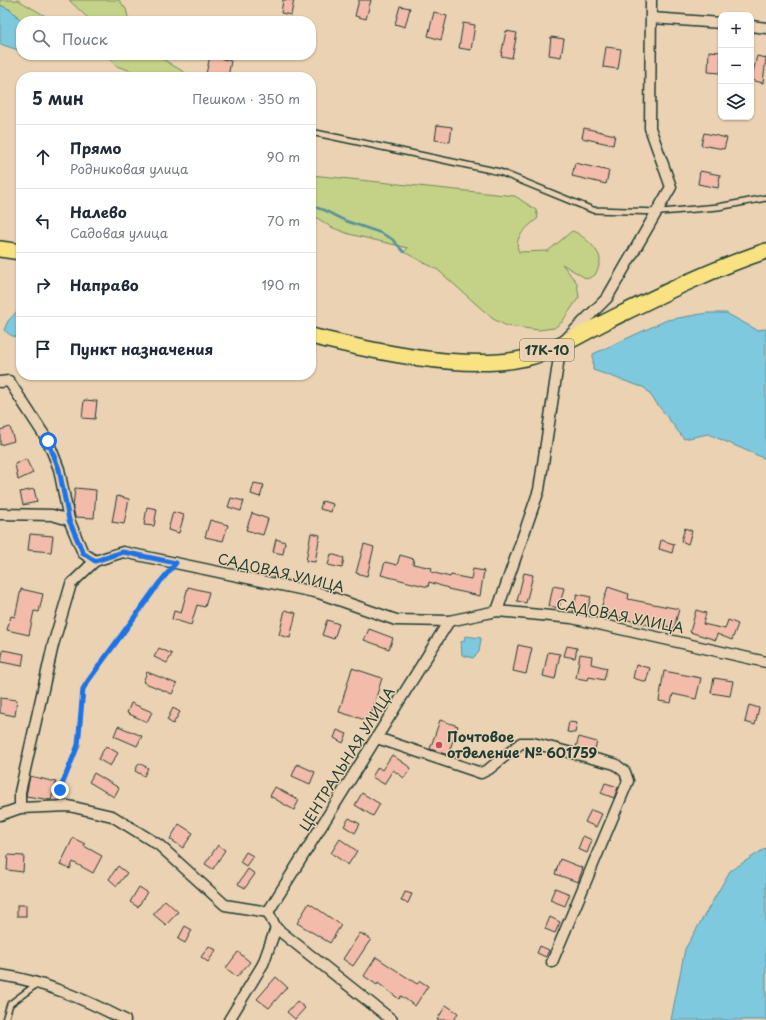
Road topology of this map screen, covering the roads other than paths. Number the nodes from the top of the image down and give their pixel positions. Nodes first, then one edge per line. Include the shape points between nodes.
1 (651, 0) edge
2 (652, 18) junction
3 (718, 23) edge
4 (754, 26) edge
5 (766, 28) edge
6 (316, 133) edge
7 (766, 198) edge
8 (655, 212) junction
9 (0, 249) edge
10 (16, 251) edge
11 (766, 252) edge
12 (316, 337) edge
13 (561, 344) junction
14 (0, 382) edge
15 (0, 514) edge
16 (69, 520) junction
17 (95, 561) junction
18 (497, 611) junction
19 (449, 621) junction
20 (766, 662) edge
21 (377, 738) junction
22 (20, 808) junction
23 (0, 815) edge
24 (268, 912) junction
25 (276, 928) junction
26 (552, 962) dead end
27 (0, 975) edge
28 (37, 984) junction
29 (5, 1020) edge
30 (125, 1020) edge
31 (229, 1020) edge
32 (392, 1020) edge

1 - 2 street
2 - 3 street
2 - 8 street via 650,128 671,187
4 - 5 street
6 - 8 lane via 500,172 593,210
7 - 8 lane via 718,207
8 - 13 street via 607,298
9 - 10 main road
11 - 13 main road, 17К-10 via 725,265 683,283
12 - 13 main road, 17К-10 via 403,355 469,361 526,358
13 - 18 street via 539,490
14 - 16 street via 10,381 48,441 59,469
15 - 16 street via 52,515
16 - 17 street via 83,553
17 - 19 street, САДОВАЯ УЛИЦА via 123,552 319,593 396,620
17 - 22 street via 71,584 49,661 20,792
18 - 19 street, САДОВАЯ УЛИЦА
18 - 20 street, САДОВАЯ УЛИЦА via 572,618
19 - 21 street, ЦЕНТРАЛЬНАЯ УЛИЦА
21 - 24 street, ЦЕНТРАЛЬНАЯ УЛИЦА
21 - 26 street via 481,773 490,769 521,742 615,764 625,772 628,781
22 - 23 street
22 - 24 street via 69,806 112,816 159,845 225,905
24 - 25 street
25 - 31 street via 263,964
25 - 32 street
27 - 28 street
28 - 29 lane via 10,1004
28 - 30 street via 87,1001

